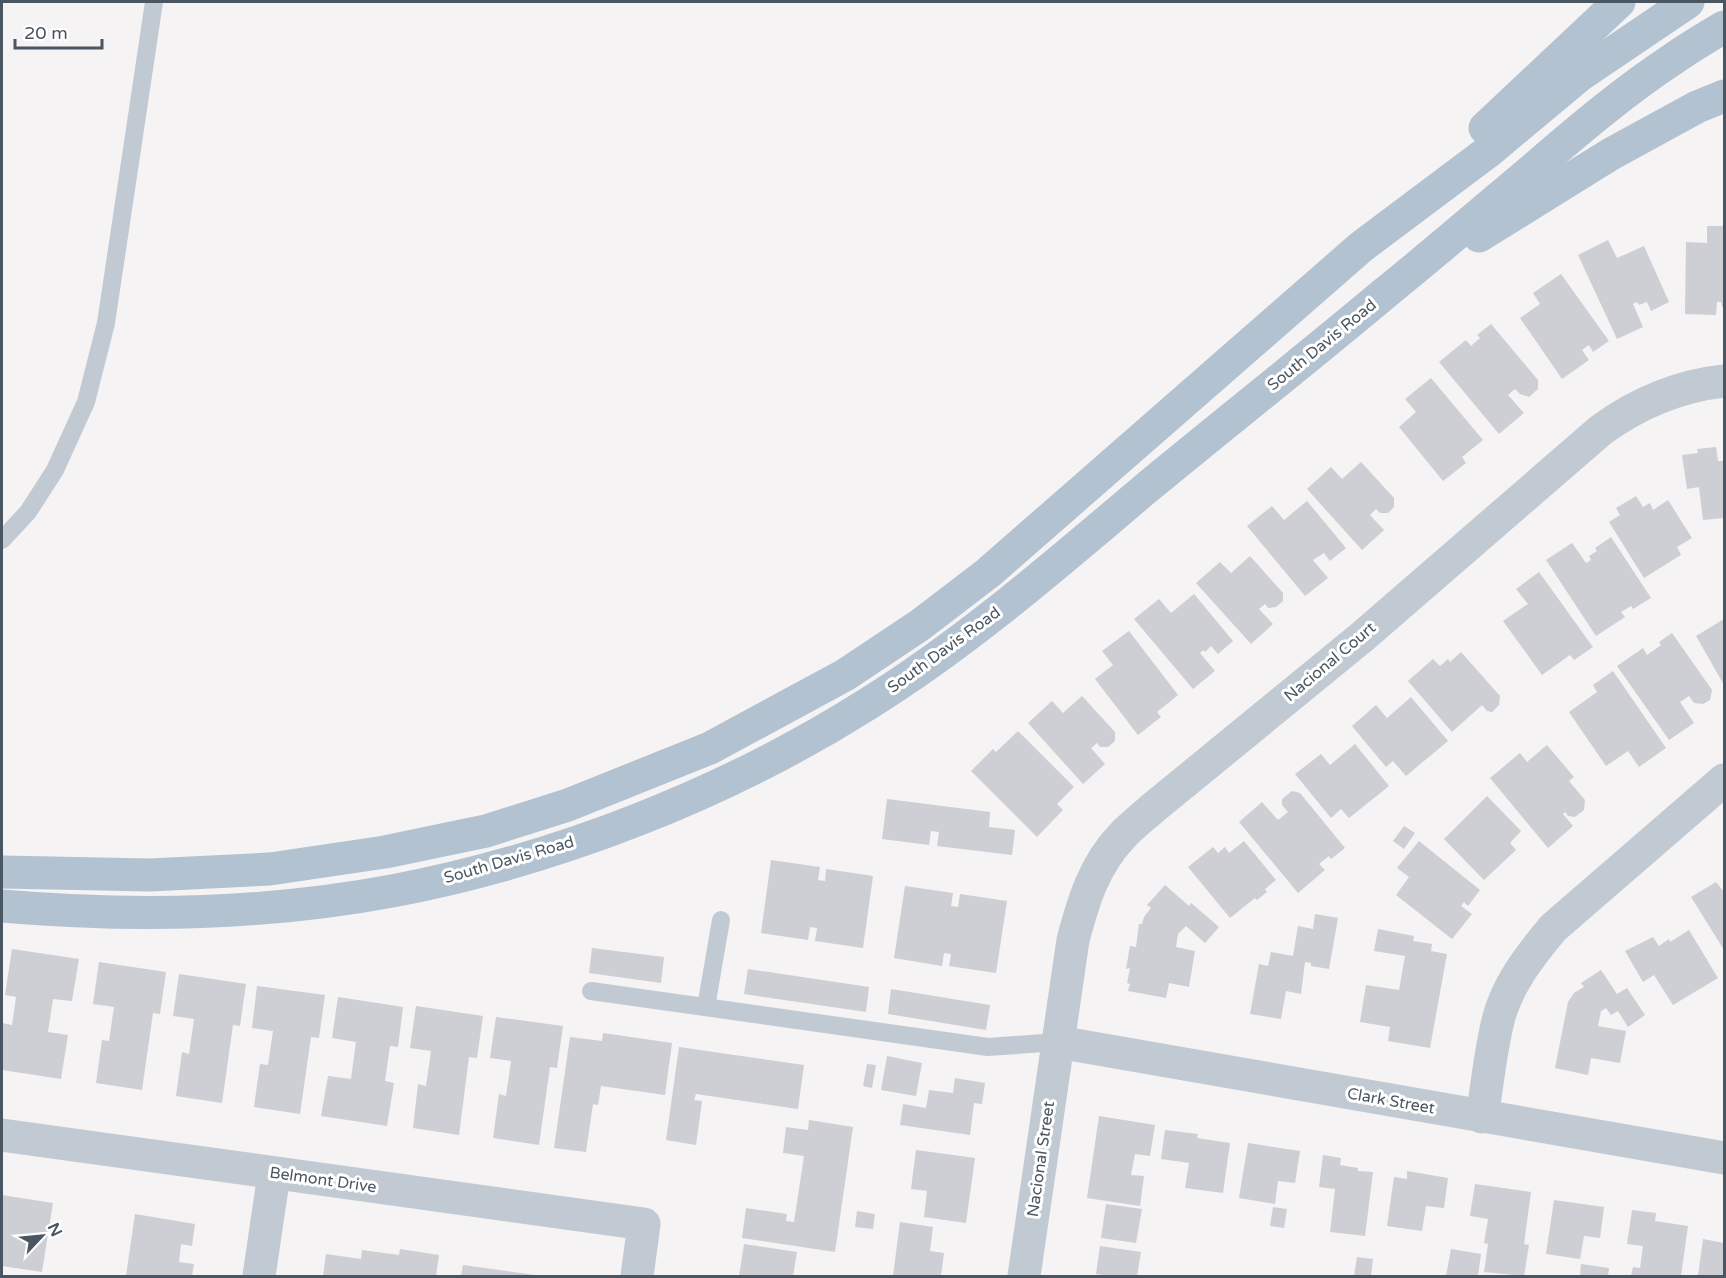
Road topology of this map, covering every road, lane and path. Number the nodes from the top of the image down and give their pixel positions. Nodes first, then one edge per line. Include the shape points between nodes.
1 (154, 2) edge
2 (1619, 2) edge
3 (1688, 2) edge
4 (1725, 27) edge
5 (1725, 96) edge
6 (1361, 247) junction
7 (1385, 293) junction
8 (1725, 381) edge
9 (2, 540) edge
10 (1725, 780) edge
11 (2, 872) edge
12 (2, 906) edge
13 (721, 920) dead end
14 (591, 991) dead end
15 (706, 1007) junction
16 (1058, 1042) junction
17 (1482, 1118) junction
18 (2, 1135) edge
19 (1725, 1158) edge
20 (274, 1174) junction
21 (259, 1276) edge
22 (637, 1276) edge
23 (1024, 1276) edge

1 - 9 lane via 106,323 86,402 55,470 28,512
2 - 6 main road
3 - 6 main road, South Davis Road via 1580,75 1489,151
4 - 7 main road, South Davis Road via 1671,60 1584,125
5 - 7 main road via 1697,106 1611,154
6 - 11 main road, South Davis Road via 988,573 845,675 710,748 568,805 486,831 385,852 270,868 150,875
7 - 12 main road, South Davis Road via 939,657 804,742 726,781 581,840 495,867 393,891 250,909 152,911
8 - 16 street, Nacional Court via 1664,394 1600,430 1362,637 1122,835 1096,873 1080,914
10 - 17 street via 1553,928 1533,952 1518,974 1497,1023
13 - 15 lane
14 - 15 lane
15 - 16 lane via 988,1047
16 - 17 street, Clark Street
16 - 23 street, Nacional Street
17 - 19 street, Clark Street
18 - 20 street, Belmont Drive
20 - 21 street
20 - 22 street, Belmont Drive via 644,1224

